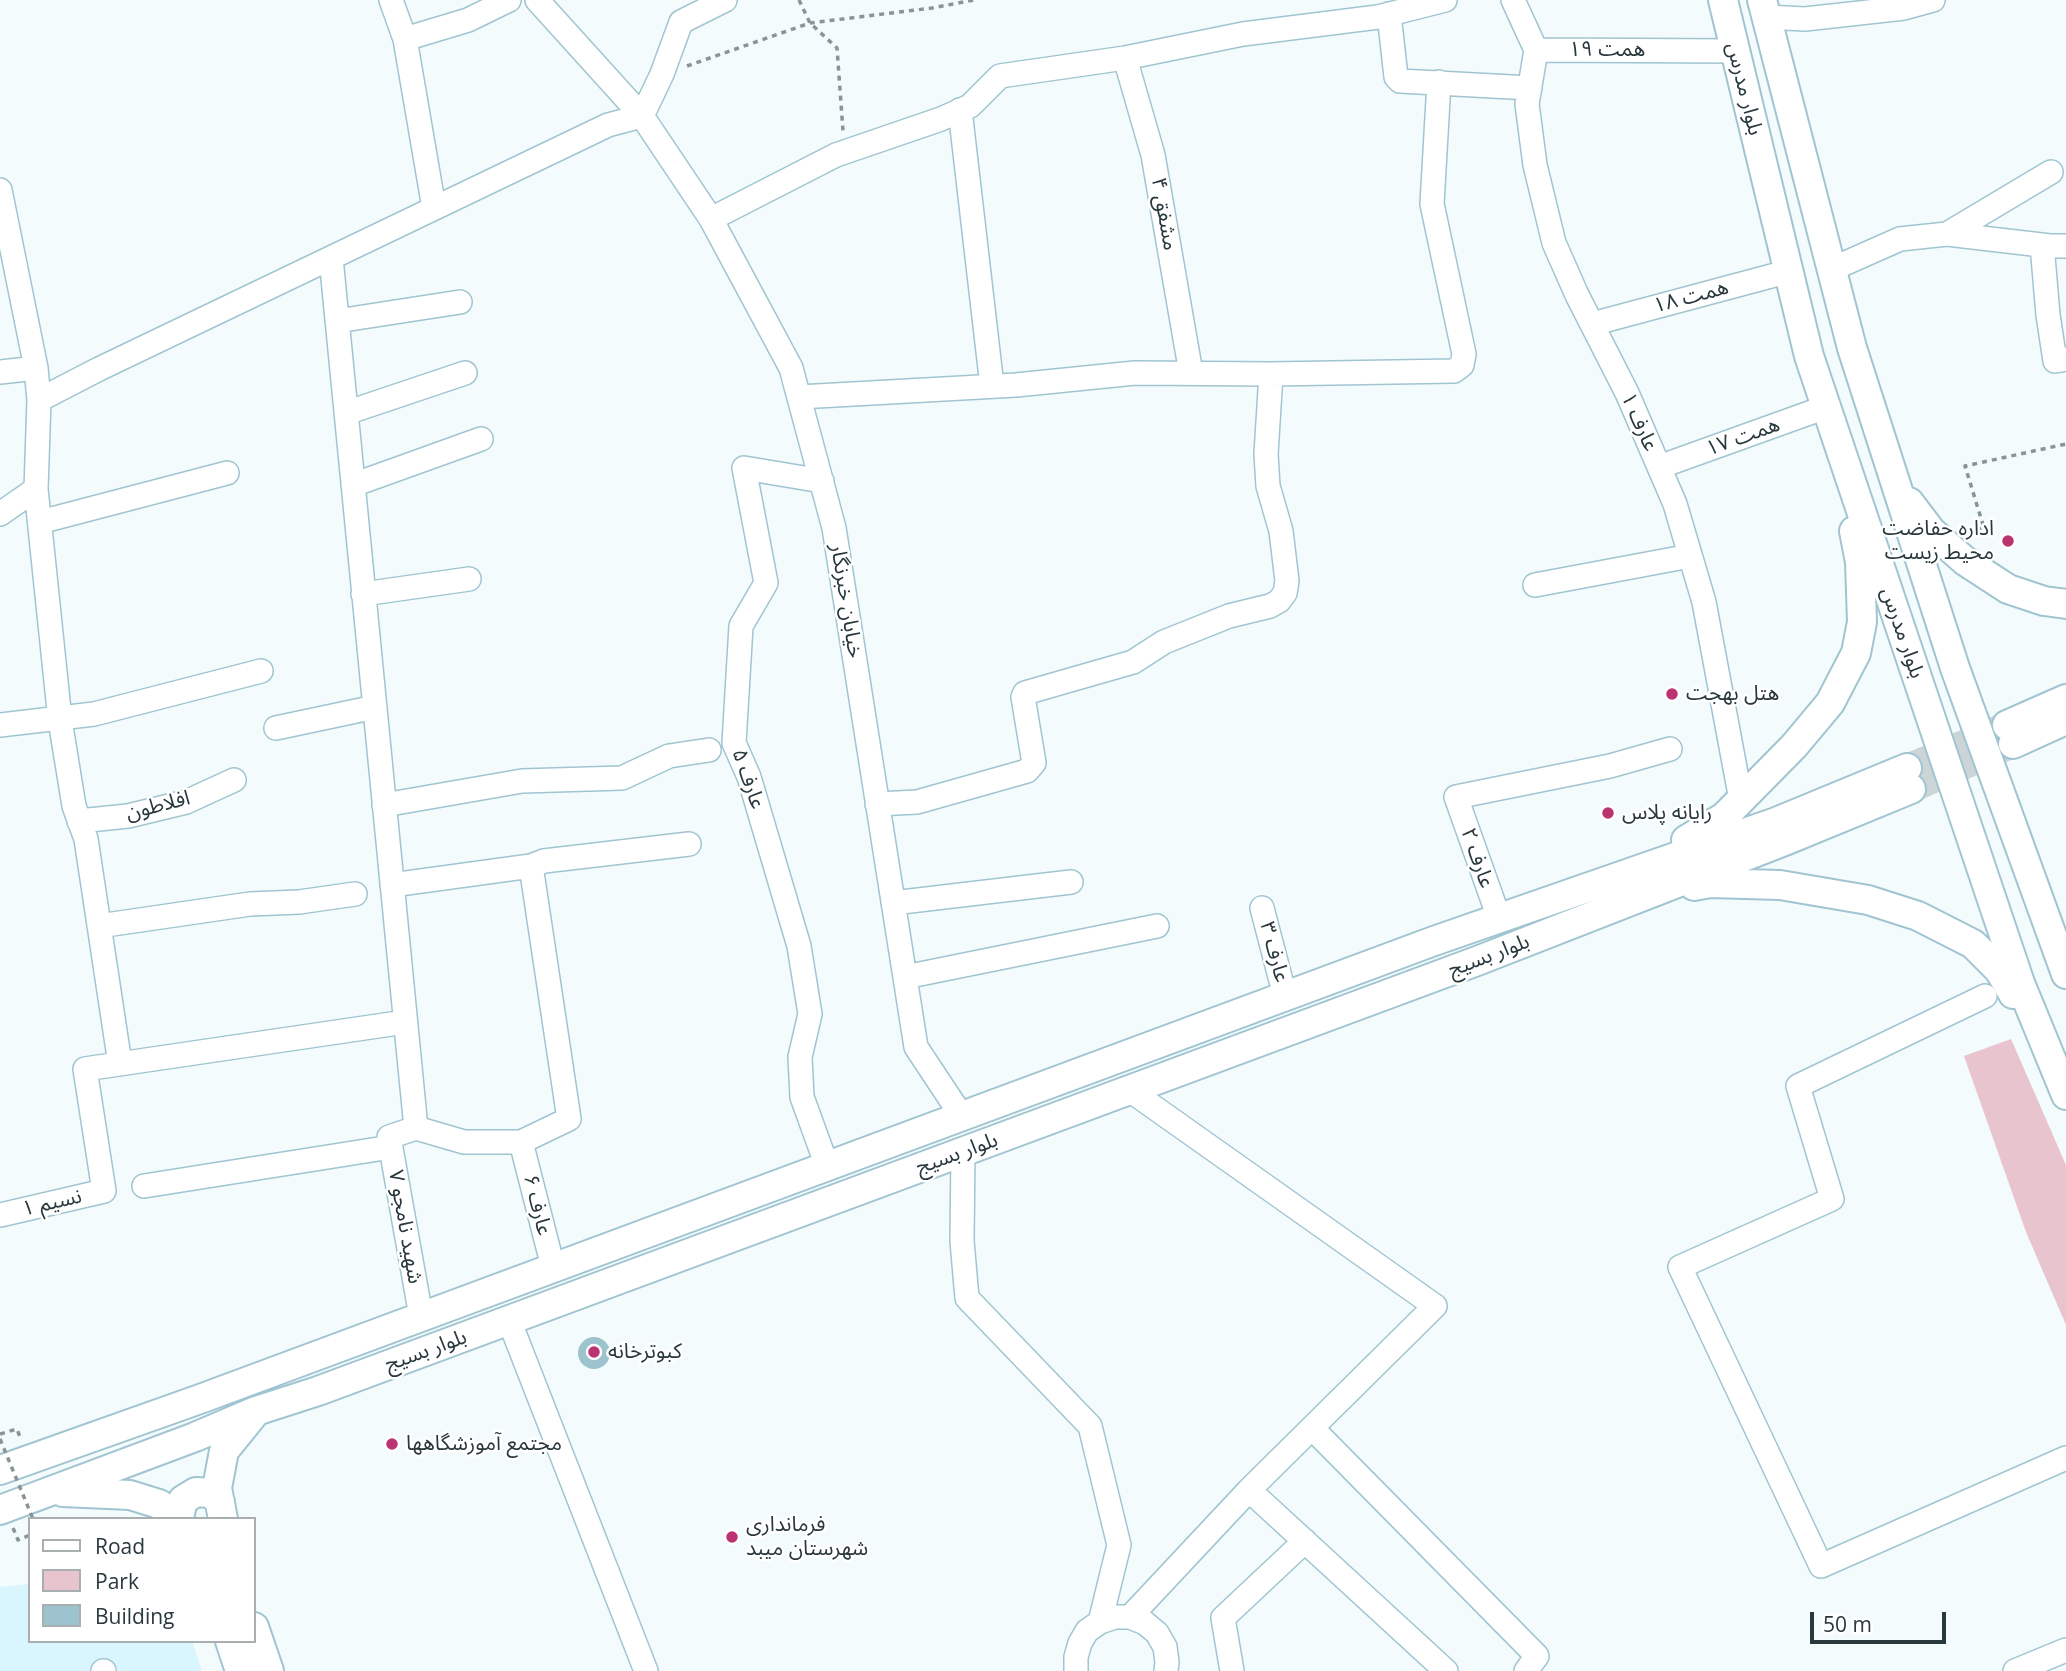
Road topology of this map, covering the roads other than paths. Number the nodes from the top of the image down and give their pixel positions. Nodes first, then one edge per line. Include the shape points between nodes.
1 (391, 0) edge
2 (509, 0) edge
3 (537, 0) edge
4 (726, 0) edge
5 (1513, 0) edge
6 (1723, 0) edge
7 (1934, 0) edge
8 (1430, 2) edge
9 (1903, 4) edge
10 (1763, 8) edge
11 (1390, 14) junction
12 (405, 39) junction
13 (1536, 50) junction
14 (1734, 51) junction
15 (1125, 58) junction
16 (1439, 82) junction
17 (1530, 88) junction
18 (960, 110) junction
19 (642, 116) junction
20 (2051, 172) dead end
21 (0, 190) edge
22 (434, 208) junction
23 (711, 219) junction
24 (3, 225) edge
25 (1947, 234) junction
26 (2042, 245) junction
27 (2066, 246) edge
28 (331, 258) junction
29 (1830, 270) junction
30 (1790, 271) junction
31 (460, 302) dead end
32 (11, 304) edge
33 (337, 321) junction
34 (1592, 324) junction
35 (2066, 359) edge
36 (36, 368) junction
37 (0, 372) edge
38 (465, 373) dead end
39 (1191, 373) junction
40 (1271, 374) junction
41 (992, 386) junction
42 (799, 397) junction
43 (39, 400) junction
44 (1826, 407) junction
45 (346, 413) junction
46 (481, 439) dead end
47 (1839, 446) junction
48 (1659, 467) junction
49 (227, 474) dead end
50 (822, 481) junction
51 (353, 485) junction
52 (1897, 488) junction
53 (36, 489) junction
54 (0, 514) edge
55 (40, 522) junction
56 (1690, 556) junction
57 (469, 579) dead end
58 (1535, 585) dead end
59 (363, 594) junction
60 (2066, 604) edge
61 (261, 671) dead end
62 (2066, 699) edge
63 (375, 707) junction
64 (60, 720) junction
65 (2066, 720) edge
66 (0, 725) edge
67 (276, 728) dead end
68 (1670, 749) dead end
69 (709, 750) dead end
70 (1909, 778) tunnel mouth
71 (234, 780) dead end
72 (1741, 800) junction
73 (877, 804) junction
74 (384, 805) junction
75 (79, 821) junction
76 (689, 845) dead end
77 (531, 866) junction
78 (1070, 882) dead end
79 (392, 885) junction
80 (1625, 888) junction
81 (355, 894) dead end
82 (893, 903) junction
83 (1262, 908) dead end
84 (1499, 918) junction
85 (99, 926) junction
86 (1157, 926) dead end
87 (1364, 967) junction
88 (2066, 974) edge
89 (905, 977) junction
90 (1285, 996) junction
91 (1985, 996) dead end
92 (1376, 998) junction
93 (405, 1022) junction
94 (2050, 1056) junction
95 (120, 1064) junction
96 (1130, 1091) junction
97 (2066, 1095) edge
98 (961, 1115) junction
99 (416, 1128) junction
100 (390, 1142) junction
101 (521, 1142) junction
102 (963, 1151) junction
103 (827, 1166) junction
104 (144, 1186) dead end
105 (0, 1215) edge
106 (553, 1267) junction
107 (421, 1316) junction
108 (509, 1320) junction
109 (256, 1411) junction
110 (1312, 1428) junction
111 (2066, 1458) edge
112 (0, 1470) edge
113 (1249, 1490) junction
114 (50, 1491) junction
115 (0, 1510) edge
116 (221, 1511) edge
117 (178, 1517) edge
118 (180, 1517) edge
119 (1305, 1541) junction
120 (1130, 1617) junction
121 (1100, 1622) junction
122 (256, 1634) edge
123 (231, 1643) edge
124 (2066, 1650) edge
125 (240, 1671) edge
126 (269, 1671) edge
127 (646, 1671) edge
128 (1076, 1671) edge
129 (1166, 1671) edge
130 (1232, 1671) edge
131 (1446, 1671) edge
132 (1526, 1671) edge
133 (2015, 1671) edge

1 - 12 street
2 - 12 street via 468,20
3 - 19 street, خیابان خبرنگار
4 - 19 street via 681,22
5 - 13 street
6 - 14 main road, بلوار مدرس
7 - 9 street
8 - 11 street
9 - 10 street via 1805,19
10 - 29 main road, بلوار مدرس
11 - 15 street via 1243,34
11 - 16 street via 1395,77 1407,83
12 - 22 street
13 - 14 street, همت ۱۹
13 - 17 street, عارف ۱
14 - 30 main road, بلوار مدرس
15 - 18 street via 1000,76
15 - 39 street, مشفق ۴ via 1153,155
16 - 17 street
16 - 40 street via 1432,204 1464,354 1462,365 1454,371
17 - 34 street, عارف ۱ via 1535,165 1554,243
18 - 23 street via 845,152
18 - 41 street
19 - 22 street via 608,125
19 - 23 street, خیابان خبرنگار
20 - 25 street
21 - 24 street
22 - 28 street
23 - 42 street, خیابان خبرنگار via 791,368
24 - 32 street
25 - 26 street
25 - 29 street via 1900,239
26 - 27 street
26 - 35 street via 2055,361
28 - 33 street
28 - 43 street
29 - 52 main road, بلوار مدرس
30 - 34 street, همت ۱۸
30 - 44 main road, بلوار مدرس
31 - 33 street
32 - 36 street
33 - 45 street
34 - 48 street, عارف ۱
36 - 37 street
36 - 43 street
38 - 45 street
39 - 40 street
39 - 41 street via 1135,373
40 - 73 street via 1268,486 1281,531 1287,581 1279,601 1229,615 1164,642 1132,662 1025,693 1034,763 1027,771 917,802
41 - 42 street
42 - 50 street, خیابان خبرنگار
43 - 53 street
44 - 47 main road, بلوار مدرس
44 - 48 street, همت ۱۷
45 - 51 street
46 - 51 street
47 - 72 main road via 1860,562 1862,622 1856,653 1830,703
47 - 94 main road, بلوار مدرس via 2020,983
48 - 56 street, عارف ۱
49 - 55 street
50 - 73 street, خیابان خبرنگار via 834,528
50 - 103 street, عارف ۵ via 744,468 766,583 741,626 734,743 749,777 799,946 810,1014 800,1057 802,1097
51 - 59 street
52 - 60 main road via 1931,531 1965,561 2008,589
52 - 88 main road, بلوار مدرس via 1955,668
53 - 54 street
53 - 55 street
55 - 64 street
56 - 58 street
56 - 72 street, عارف ۱ via 1704,602
57 - 59 street
59 - 63 street
61 - 64 street
62 - 65 main road via 2010,734
63 - 67 street
63 - 74 street
64 - 66 street
64 - 75 street
68 - 84 street, عارف ۲ via 1456,797
69 - 74 street via 669,756 622,778 522,781
70 - 80 main road, بلوار بسیج via 1787,840
71 - 75 street, افلاطون via 186,802 128,816
72 - 80 main road
73 - 82 street, خیابان خبرنگار
74 - 79 street
75 - 85 street via 86,839
76 - 77 street via 544,860
77 - 79 street
77 - 101 street via 569,1119
78 - 82 street
79 - 93 street
80 - 84 main road, بلوار بسیج
80 - 92 main road, بلوار بسیج
80 - 94 main road via 1780,885 1868,900 1919,916 1973,944 1999,970
81 - 85 street
82 - 89 street, خیابان خبرنگار
83 - 90 street, عارف ۳
84 - 87 main road, بلوار بسیج
85 - 95 street
86 - 89 street
87 - 90 main road, بلوار بسیج
87 - 92 main road
89 - 98 street, خیابان خبرنگار via 916,1047
90 - 98 main road, بلوار بسیج
91 - 111 street via 1798,1086 1832,1199 1680,1267 1821,1566
92 - 96 main road, بلوار بسیج
93 - 95 street
93 - 99 street
94 - 97 main road, بلوار مدرس
95 - 105 street, نسیم ۱ via 85,1069 104,1191
96 - 102 main road, بلوار بسیج
96 - 110 street via 1435,1306
98 - 103 main road, بلوار بسیج
99 - 100 street
99 - 101 street via 464,1142
100 - 104 street
100 - 107 street, شهید نامجو ۷
101 - 106 street, عارف ۶
102 - 108 main road, بلوار بسیج
102 - 121 street via 967,1298 1090,1426 1119,1545
103 - 106 main road, بلوار بسیج
106 - 107 main road, بلوار بسیج
107 - 112 main road, بلوار بسیج
108 - 109 main road, بلوار بسیج
108 - 127 street
109 - 114 main road, بلوار بسیج
109 - 116 main road via 224,1451 217,1488
110 - 113 street
110 - 132 street via 1537,1656
113 - 119 street
113 - 120 street
114 - 115 main road, بلوار بسیج
114 - 117 main road via 130,1495 159,1504
116 - 118 main road via 211,1493 196,1492 183,1500
119 - 130 street via 1223,1618
119 - 131 street
120 - 121 street
120 - 129 street via 1157,1633 1165,1647
121 - 128 street via 1080,1643
122 - 126 main road
123 - 125 main road
124 - 133 street

